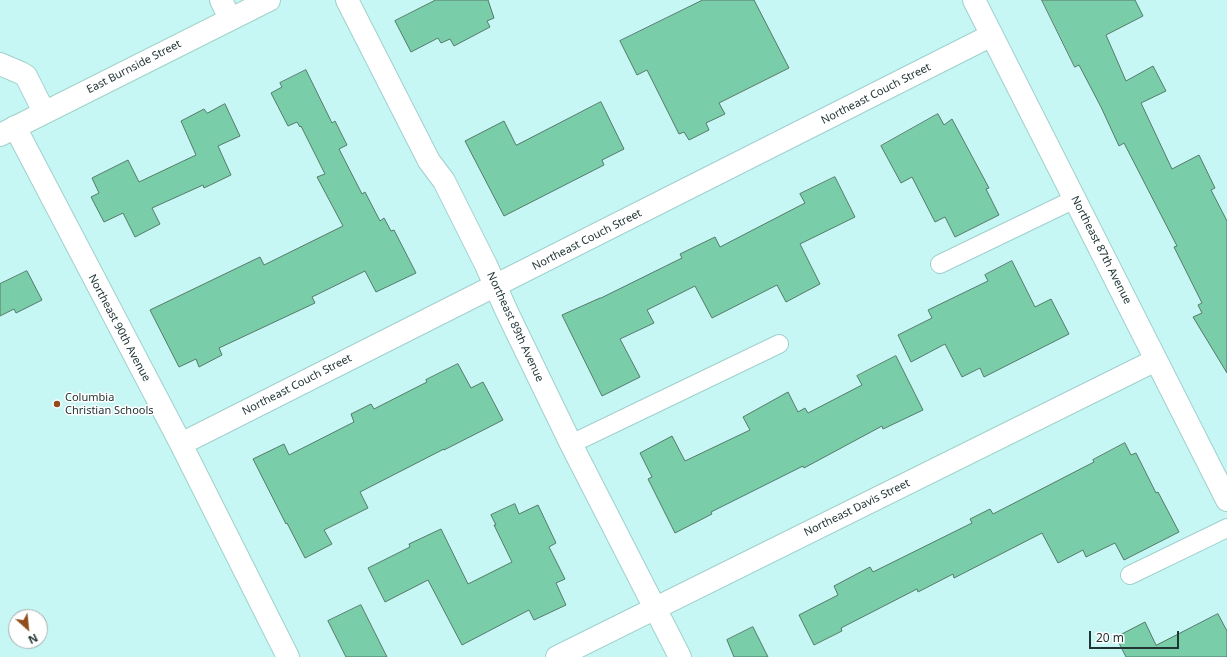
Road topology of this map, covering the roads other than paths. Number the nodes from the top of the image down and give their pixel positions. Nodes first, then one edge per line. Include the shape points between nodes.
1 (269, 0) edge
2 (347, 0) edge
3 (974, 0) edge
4 (226, 10) edge
5 (992, 35) junction
6 (0, 64) edge
7 (44, 112) junction
8 (7, 131) edge
9 (1075, 199) junction
10 (940, 264) dead end
11 (495, 286) junction
12 (779, 344) dead end
13 (1156, 360) junction
14 (181, 444) junction
15 (571, 444) junction
16 (1227, 500) edge
17 (1227, 528) edge
18 (1130, 575) dead end
19 (655, 608) junction
20 (288, 657) edge
21 (557, 657) edge
22 (680, 657) edge

1 - 4 street, East Burnside Street
2 - 11 street, Northeast 89th Avenue via 429,161 444,181
3 - 5 street, Northeast 87th Avenue
4 - 7 street, East Burnside Street
5 - 9 street, Northeast 87th Avenue
5 - 11 street, Northeast Couch Street
6 - 7 street via 26,76
7 - 8 street, East Burnside Street
8 - 14 street, Northeast 90th Avenue
9 - 10 lane
9 - 13 street, Northeast 87th Avenue
11 - 14 street, Northeast Couch Street
11 - 15 street, Northeast 89th Avenue
12 - 15 lane
13 - 16 street, Northeast 87th Avenue
13 - 19 street, Northeast Davis Street
14 - 20 street, Northeast 90th Avenue
15 - 19 street, Northeast 89th Avenue
17 - 18 lane
19 - 21 street, Northeast Davis Street
19 - 22 street, Northeast 89th Avenue

